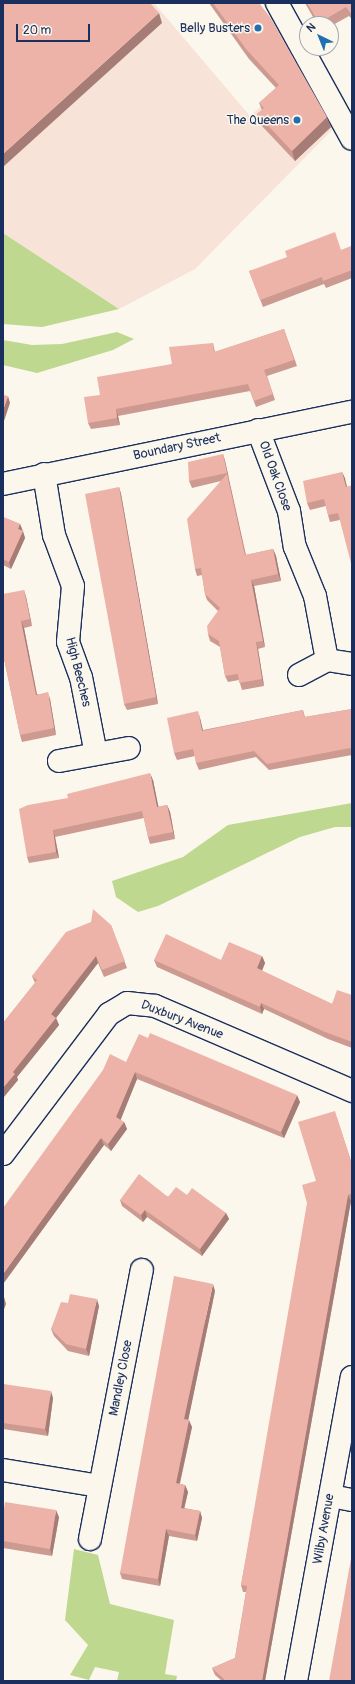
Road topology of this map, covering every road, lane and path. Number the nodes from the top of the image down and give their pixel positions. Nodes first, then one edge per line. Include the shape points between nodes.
1 (277, 3) edge
2 (352, 139) edge
3 (352, 412) edge
4 (258, 430) junction
5 (44, 474) junction
6 (3, 484) edge
7 (327, 660) junction
8 (352, 664) edge
9 (299, 675) dead end
10 (129, 748) dead end
11 (96, 754) junction
12 (59, 761) dead end
13 (352, 1091) edge
14 (3, 1154) edge
15 (142, 1270) dead end
16 (352, 1377) edge
17 (3, 1470) edge
18 (100, 1486) junction
19 (331, 1496) junction
20 (352, 1500) edge
21 (90, 1540) dead end
22 (296, 1681) edge

1 - 2 street via 333,99
3 - 4 street, Boundary Street
4 - 5 street, Boundary Street
4 - 7 street, Old Oak Close via 289,511 295,547 315,596
5 - 6 street, Boundary Street
5 - 11 street, High Beeches via 54,535 73,586 68,642 81,677
7 - 8 street
7 - 9 street
10 - 11 street
11 - 12 street
13 - 14 street, Duxbury Avenue via 155,1006 127,1003 109,1014
15 - 18 street, Mandley Close
16 - 19 street, Wilby Avenue
17 - 18 street
18 - 21 street, Mandley Close
19 - 20 street
19 - 22 street, Wilby Avenue

